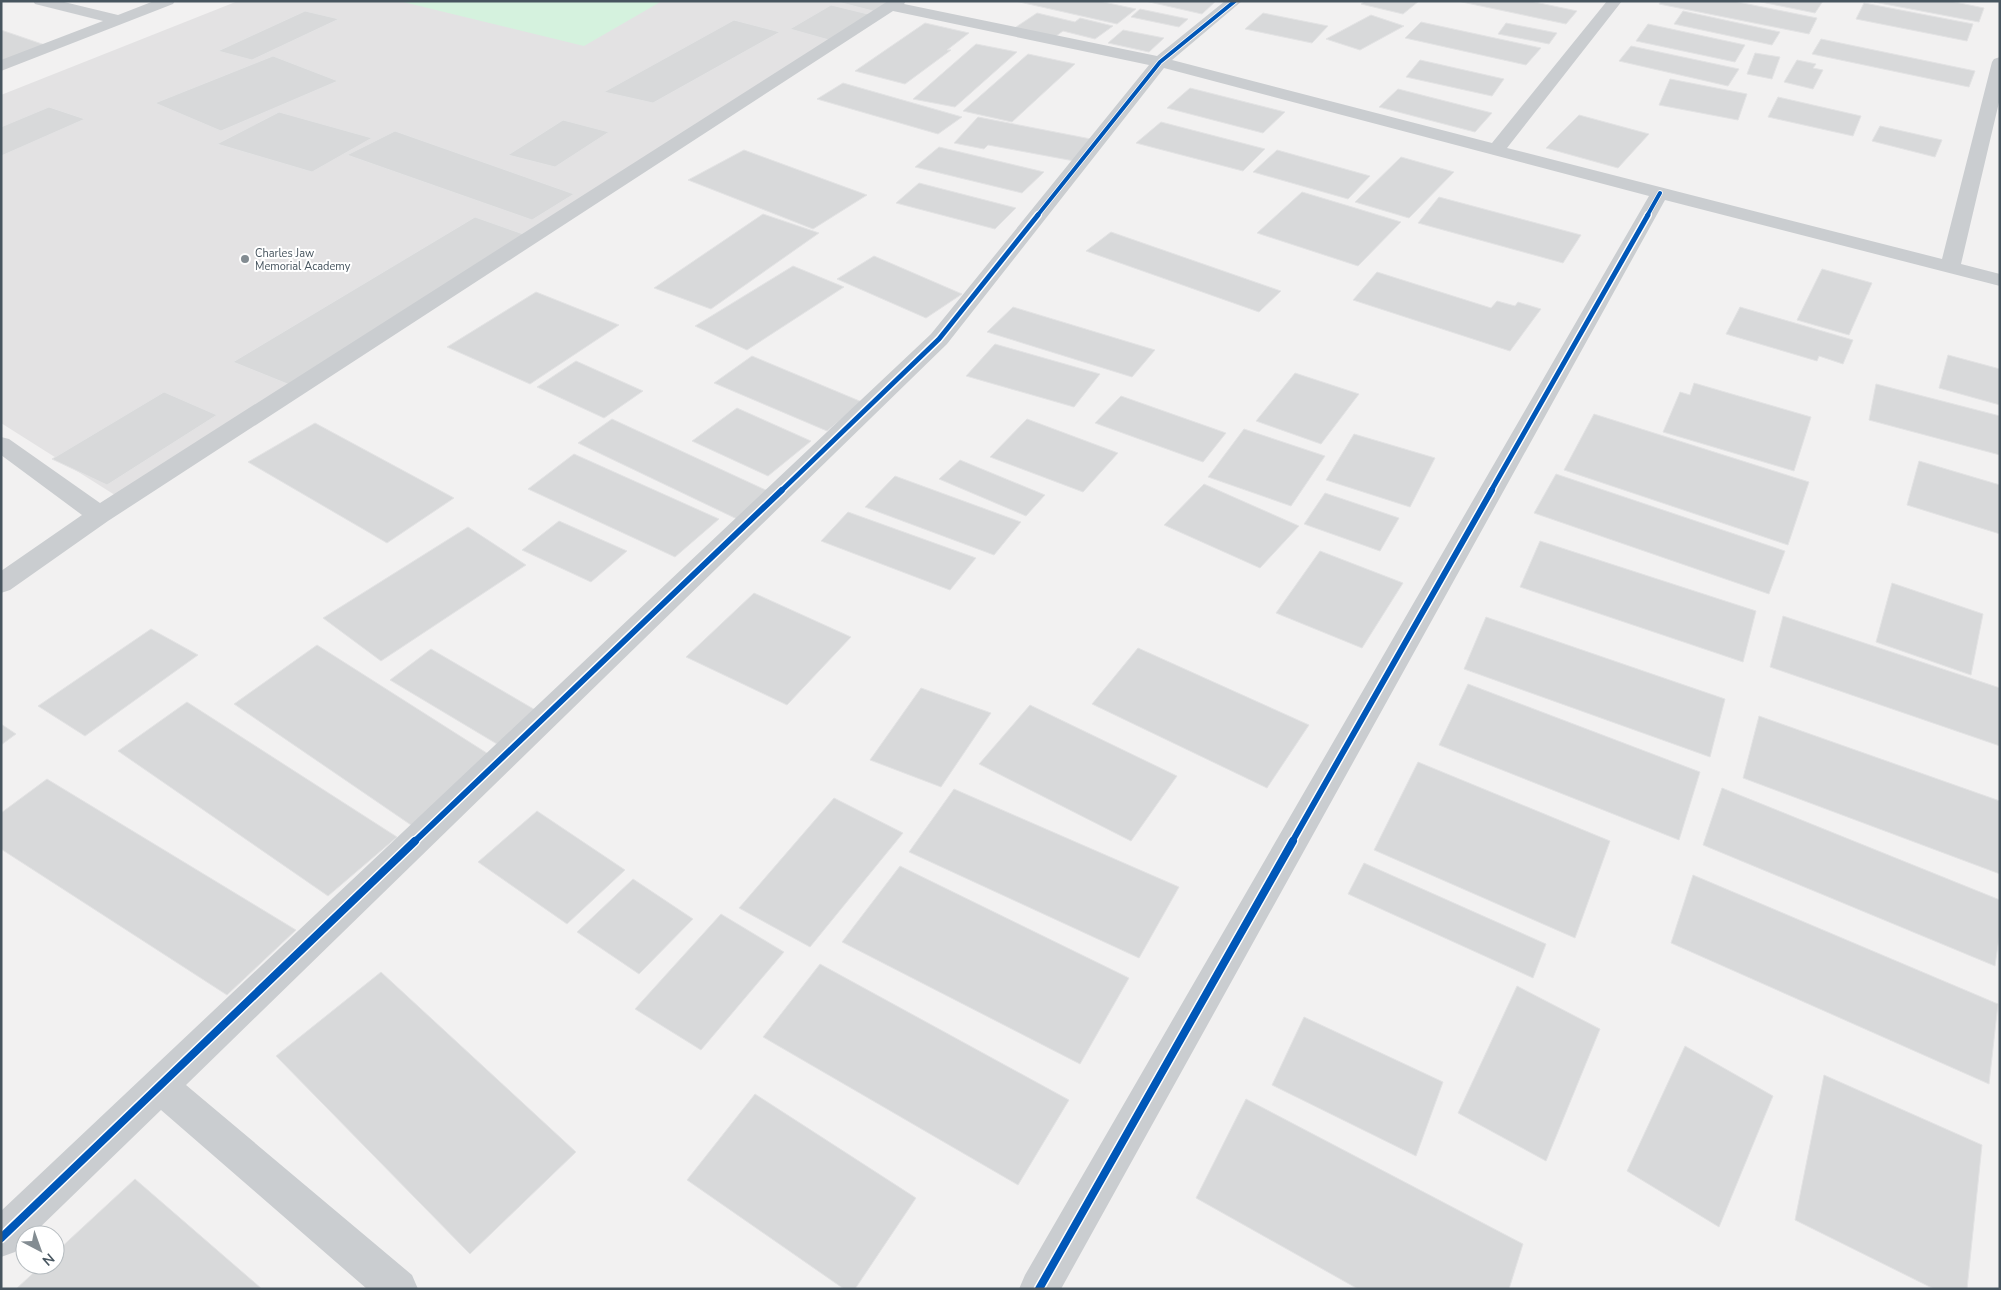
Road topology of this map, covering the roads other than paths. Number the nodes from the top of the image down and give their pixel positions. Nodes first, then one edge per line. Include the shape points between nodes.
1 (40, 1) edge
2 (168, 1) edge
3 (1235, 1) edge
4 (1615, 1) edge
5 (894, 4) edge
6 (118, 20) junction
7 (1160, 62) junction
8 (2000, 62) edge
9 (1, 66) edge
10 (1496, 150) junction
11 (1660, 193) junction
12 (1950, 268) junction
13 (2000, 280) edge
14 (1, 444) edge
15 (99, 515) junction
16 (1, 584) edge
17 (160, 1086) junction
18 (1, 1238) edge
19 (398, 1289) edge
20 (1039, 1289) edge

1 - 6 street
2 - 6 street
3 - 7 street
4 - 10 street
5 - 7 street
5 - 15 street
6 - 9 street
7 - 10 street
7 - 17 street via 939,339
8 - 12 street
10 - 11 street
11 - 12 street
11 - 20 street
12 - 13 street
14 - 15 street
15 - 16 street
17 - 18 street
17 - 19 street

